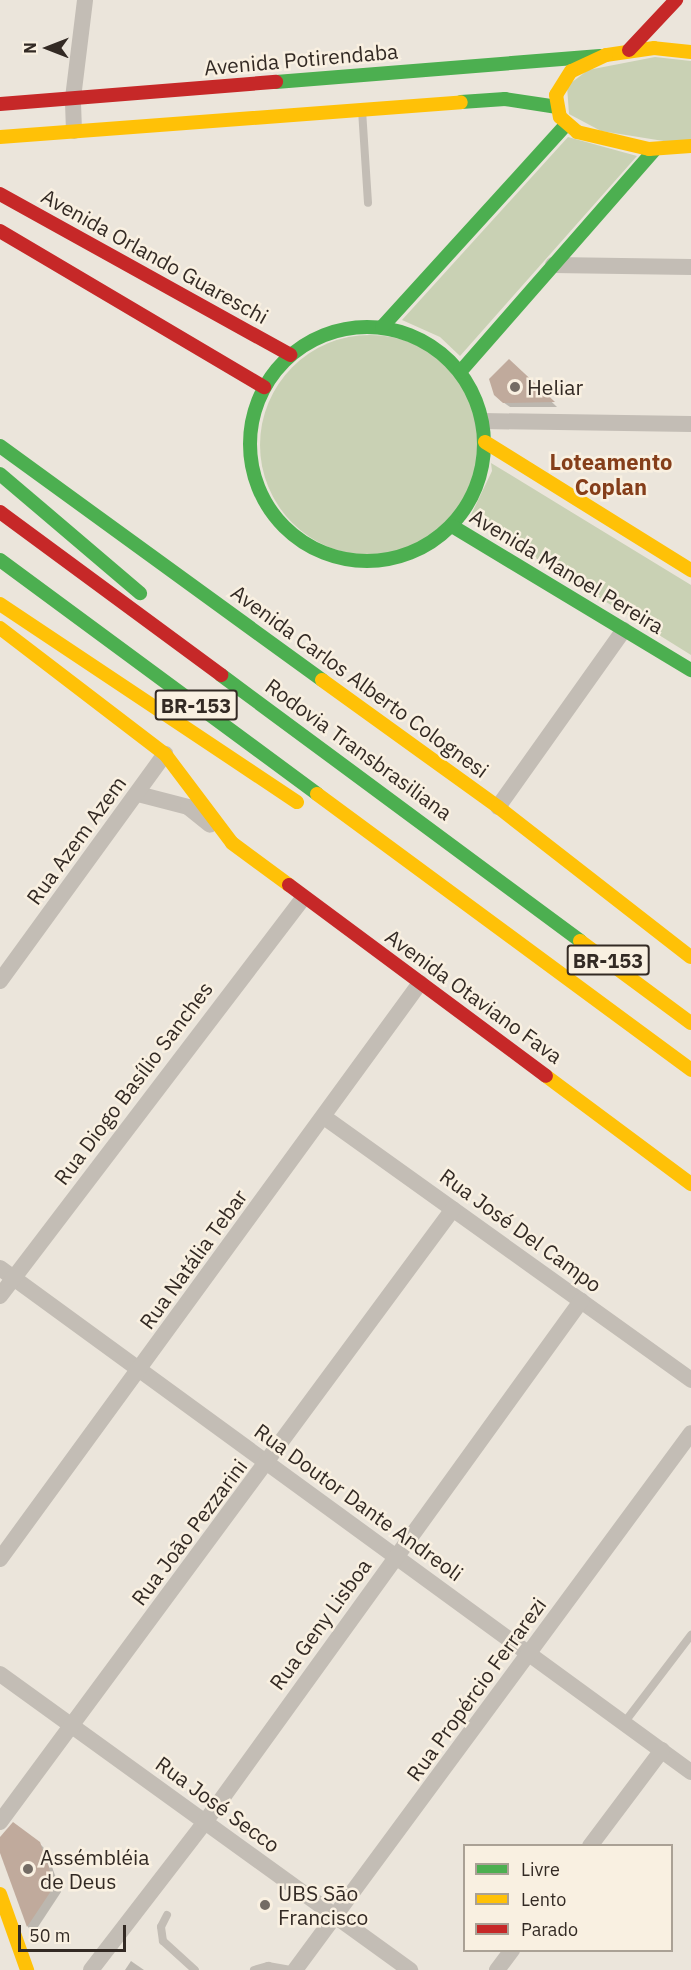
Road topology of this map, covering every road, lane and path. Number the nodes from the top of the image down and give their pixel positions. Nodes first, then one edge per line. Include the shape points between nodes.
1 (85, 0) edge
2 (676, 0) edge
3 (666, 11) junction
4 (667, 49) junction
5 (629, 50) junction
6 (691, 52) edge
7 (606, 55) junction
8 (73, 98) junction
9 (0, 104) edge
10 (557, 107) junction
11 (362, 110) junction
12 (566, 125) junction
13 (74, 131) junction
14 (0, 137) edge
15 (691, 146) edge
16 (655, 149) junction
17 (0, 194) edge
18 (369, 203) dead end
19 (0, 231) edge
20 (554, 265) junction
21 (691, 267) edge
22 (382, 327) junction
23 (290, 355) junction
24 (460, 372) junction
25 (264, 387) junction
26 (483, 421) junction
27 (691, 424) edge
28 (485, 442) junction
29 (0, 446) edge
30 (0, 474) edge
31 (0, 512) edge
32 (452, 526) junction
33 (0, 560) edge
34 (691, 570) edge
35 (0, 604) edge
36 (0, 628) edge
37 (624, 630) junction
38 (181, 645) junction
39 (691, 670) edge
40 (165, 754) junction
41 (138, 794) junction
42 (498, 807) junction
43 (309, 810) dead end
44 (328, 822) dead end
45 (232, 843) junction
46 (392, 850) junction
47 (302, 899) junction
48 (691, 957) edge
49 (0, 981) edge
50 (420, 983) junction
51 (691, 1023) edge
52 (691, 1070) edge
53 (324, 1117) junction
54 (691, 1184) edge
55 (453, 1209) junction
56 (7, 1273) edge
57 (0, 1296) edge
58 (581, 1301) junction
59 (139, 1369) junction
60 (691, 1380) edge
61 (691, 1433) edge
62 (268, 1463) junction
63 (396, 1557) junction
64 (0, 1559) edge
65 (691, 1635) edge
66 (529, 1654) junction
67 (0, 1674) edge
68 (624, 1723) junction
69 (72, 1726) junction
70 (662, 1750) junction
71 (691, 1772) edge
72 (0, 1822) edge
73 (205, 1822) junction
74 (591, 1844) edge
75 (0, 1894) edge
76 (167, 1915) dead end
77 (336, 1917) junction
78 (510, 1952) edge
79 (27, 1970) edge
80 (90, 1970) edge
81 (195, 1970) edge
82 (254, 1970) edge
83 (291, 1970) edge
84 (295, 1970) edge
85 (410, 1970) edge
86 (497, 1970) edge

1 - 8 street
2 - 3 main road
3 - 4 main road
3 - 5 main road
4 - 5 main road
4 - 6 main road
5 - 7 main road
7 - 8 main road, Avenida Potirendaba
7 - 10 main road via 571,71 562,80 556,95
8 - 9 main road, Avenida Potirendaba
8 - 13 street
10 - 11 main road via 505,99
10 - 12 main road
11 - 13 main road
11 - 18 lane
12 - 16 main road via 623,145
12 - 22 main road
13 - 14 main road
15 - 16 main road
16 - 20 main road
17 - 23 main road, Avenida Orlando Guareschi
19 - 25 main road
20 - 21 street
20 - 24 main road
22 - 23 main road via 333,331
22 - 24 main road via 421,340 438,350
23 - 25 main road
24 - 26 main road
25 - 32 main road via 251,422 250,460 261,496 283,527 306,544 349,561 387,561 422,549
26 - 27 street
26 - 28 main road
28 - 32 main road via 478,482
28 - 34 main road
29 - 42 main road, Avenida Carlos Alberto Colognesi
30 - 38 main road via 139,591
31 - 38 main road, Rodovia Transbrasiliana / BR-153
32 - 37 main road, Avenida Manoel Pereira
33 - 46 main road, BR-153
35 - 43 main road
36 - 40 main road, Avenida Otaviano Fava
37 - 39 main road, Avenida Manoel Pereira
37 - 42 street
38 - 51 main road, Rodovia Transbrasiliana / BR-153
40 - 41 street, Rua Azem Azem
40 - 45 main road, Avenida Otaviano Fava
41 - 45 street, Avenida Otaviano Fava via 188,807
41 - 49 street, Rua Azem Azem
42 - 48 main road, Avenida Carlos Alberto Colognesi
44 - 46 main road
45 - 47 main road, Avenida Otaviano Fava
46 - 52 main road, BR-153
47 - 50 main road, Avenida Otaviano Fava
47 - 56 street, Rua Diogo Basílio Sanches
50 - 53 street, Rua Natália Tebar
50 - 54 main road, Avenida Otaviano Fava
53 - 55 street, Rua José Del Campo
53 - 59 street, Rua Natália Tebar
55 - 58 street, Rua José Del Campo
55 - 62 street, Rua João Pezzarini
56 - 57 street, Rua Diogo Basílio Sanches
56 - 59 street, Rua Doutor Dante Andreoli
58 - 60 street, Rua José Del Campo
58 - 63 street, Rua Geny Lisboa
59 - 62 street, Rua Doutor Dante Andreoli
59 - 64 street, Rua Natália Tebar
61 - 66 street, Rua Propércio Ferrarezi
62 - 63 street, Rua Doutor Dante Andreoli
62 - 69 street, Rua João Pezzarini
63 - 66 street, Rua Doutor Dante Andreoli
63 - 73 street, Rua Geny Lisboa
65 - 68 lane
66 - 68 street, Rua Doutor Dante Andreoli
66 - 77 street, Rua Propércio Ferrarezi
67 - 69 street, Rua José Secco
68 - 70 street, Rua Doutor Dante Andreoli
69 - 72 street, Rua João Pezzarini
69 - 73 street, Rua José Secco
70 - 71 street, Rua Doutor Dante Andreoli
70 - 74 street
73 - 77 street, Rua José Secco
73 - 80 street, Rua Geny Lisboa
75 - 79 main road
76 - 81 lane via 161,1928 163,1941
77 - 84 street, Rua Propércio Ferrarezi
77 - 85 street, Rua José Secco
78 - 86 street
82 - 83 lane via 268,1966

